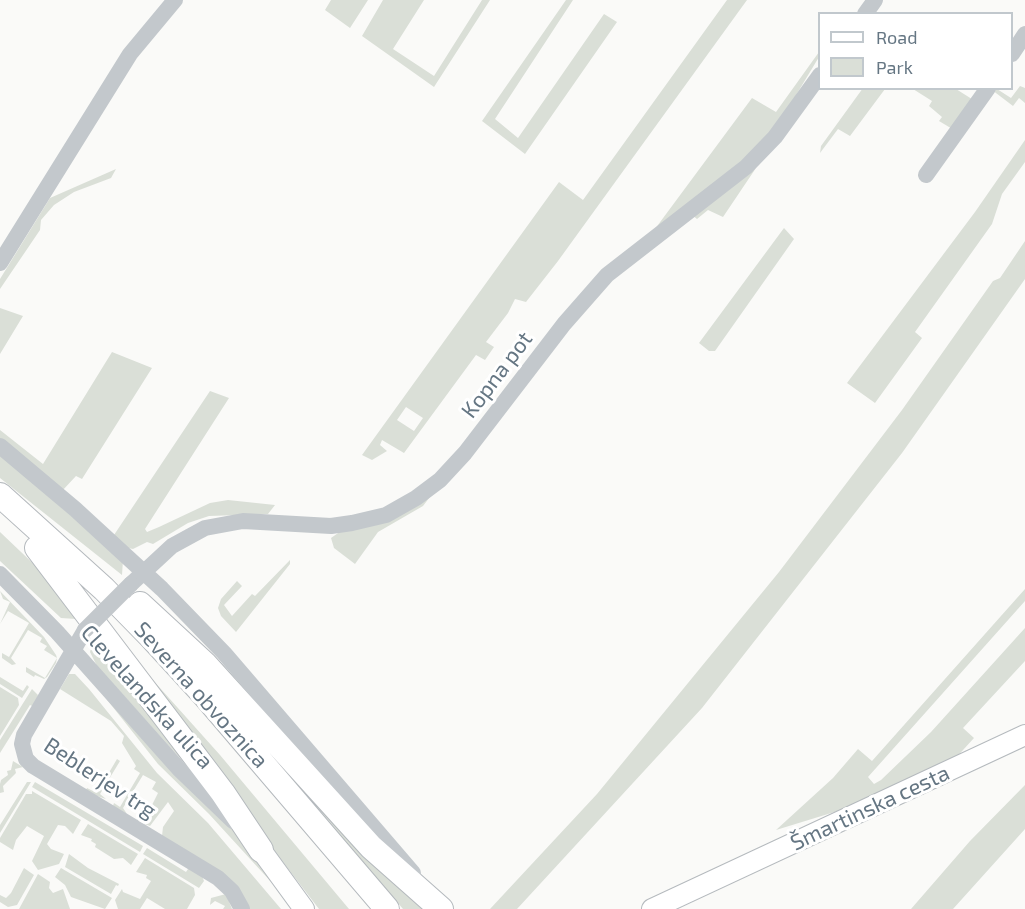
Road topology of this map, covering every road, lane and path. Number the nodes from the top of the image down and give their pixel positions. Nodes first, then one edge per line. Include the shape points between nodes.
1 (175, 0) edge
2 (1025, 34) edge
3 (1013, 51) edge
4 (818, 76) edge
5 (987, 90) edge
6 (926, 176) dead end
7 (0, 263) edge
8 (0, 446) edge
9 (0, 495) edge
10 (0, 515) edge
11 (37, 548) junction
12 (69, 557) junction
13 (144, 571) junction
14 (0, 574) edge
15 (73, 651) junction
16 (1025, 735) edge
17 (261, 850) junction
18 (715, 882) junction
19 (242, 909) edge
20 (304, 909) edge
21 (366, 909) edge
22 (387, 909) edge
23 (441, 909) edge
24 (652, 909) edge
25 (672, 909) edge

1 - 7 street via 130,54
2 - 3 street
4 - 13 street, Kopna pot via 775,136 746,167 607,275 564,324 465,453 416,498 386,515 331,526 264,521 218,525 182,539
5 - 6 street
8 - 13 street
9 - 12 highway, Severna obvoznica
10 - 11 highway, Severna obvoznica
11 - 17 highway via 216,784
11 - 21 highway, Severna obvoznica via 159,668
12 - 22 highway, Severna obvoznica via 206,697
12 - 23 highway via 119,585 205,664 350,825
13 - 15 street, Beblerjev trg, bridge via 85,630
13 - 23 street via 224,653 390,844
14 - 15 street, Clevelandska ulica
15 - 17 street, Clevelandska ulica via 179,769
15 - 19 street, Beblerjev trg via 24,735 26,759 218,878 232,891
16 - 18 main road, Šmartinska cesta
17 - 20 main road
18 - 24 main road, Šmartinska cesta
18 - 25 main road, Šmartinska cesta

